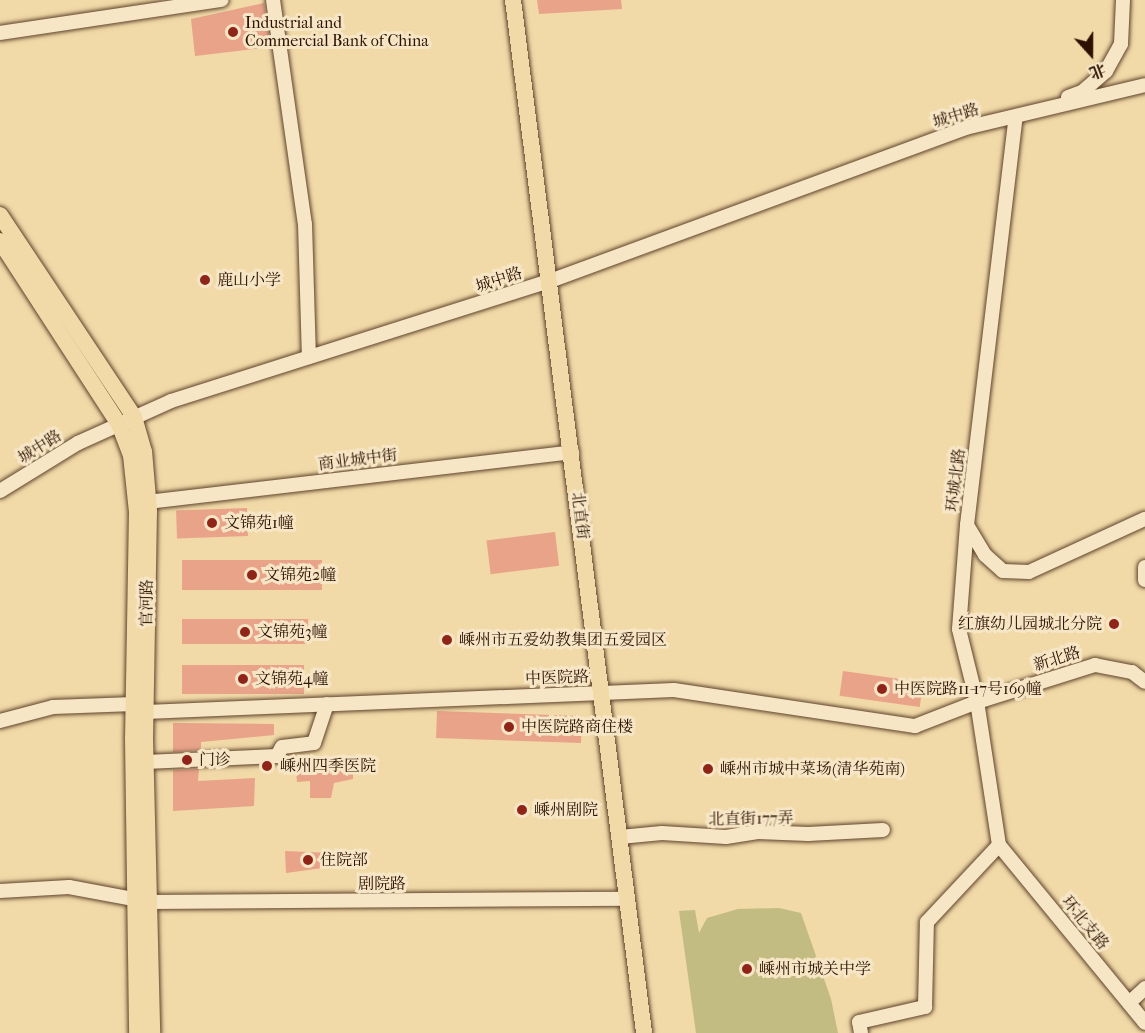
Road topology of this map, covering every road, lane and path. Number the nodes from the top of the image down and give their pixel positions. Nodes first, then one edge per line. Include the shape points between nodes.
1 (222, 0) edge
2 (273, 0) edge
3 (513, 0) edge
4 (1123, 0) edge
5 (0, 33) edge
6 (1145, 85) edge
7 (1016, 117) junction
8 (0, 215) edge
9 (0, 241) edge
10 (550, 280) junction
11 (309, 357) junction
12 (126, 420) junction
13 (572, 452) junction
14 (0, 491) edge
15 (148, 502) junction
16 (1145, 519) edge
17 (967, 525) junction
18 (1145, 567) edge
19 (1145, 580) edge
20 (1145, 682) edge
21 (602, 693) junction
22 (977, 702) junction
23 (327, 704) junction
24 (140, 708) junction
25 (0, 720) edge
26 (146, 762) junction
27 (883, 830) dead end
28 (620, 837) junction
29 (999, 845) junction
30 (0, 891) edge
31 (628, 899) junction
32 (143, 901) junction
33 (1145, 988) edge
34 (1129, 1003) junction
35 (1145, 1023) edge
36 (137, 1033) edge
37 (152, 1033) edge
38 (644, 1033) edge
39 (861, 1033) edge

1 - 5 street
2 - 11 street via 305,224
3 - 10 main road, 北直街
4 - 7 street via 1121,44 1106,71 1082,92
6 - 7 street
7 - 10 street, 城中路 via 965,128
7 - 17 street, 环城北路
8 - 12 main road, 官河路
9 - 12 main road, 官河路
10 - 11 street, 城中路
10 - 13 main road, 北直街
11 - 12 street, 城中路
12 - 14 street, 城中路 via 78,443
12 - 15 main road, 官河路 via 144,451
12 - 24 main road, 官河路 via 137,512
13 - 15 street, 商业城中街
13 - 21 main road, 北直街
15 - 24 main road, 官河路
16 - 17 street via 1029,572 1003,571 985,555
17 - 22 street, 环城北路 via 959,630
18 - 19 street
20 - 22 street, 新北路 via 1132,672 1095,665
21 - 22 street, 中医院路 via 674,690 915,726
21 - 23 street, 中医院路
21 - 28 main road, 北直街
22 - 29 street, 环城北路
23 - 24 street, 中医院路
23 - 26 street via 314,743 282,747 277,756
24 - 25 street, 中医院路 via 53,707
24 - 26 main road, 官河路
24 - 32 main road, 官河路
26 - 32 main road, 官河路
27 - 28 street, 北直街177弄
28 - 31 main road, 北直街
29 - 34 street, 环北支路
29 - 39 street via 927,922 925,1007 859,1022
30 - 32 street, 剧院路 via 69,887
31 - 32 street, 剧院路
31 - 38 main road, 北直街
32 - 36 main road, 官河路
32 - 37 main road, 官河路
33 - 34 street
34 - 35 street, 环北支路

